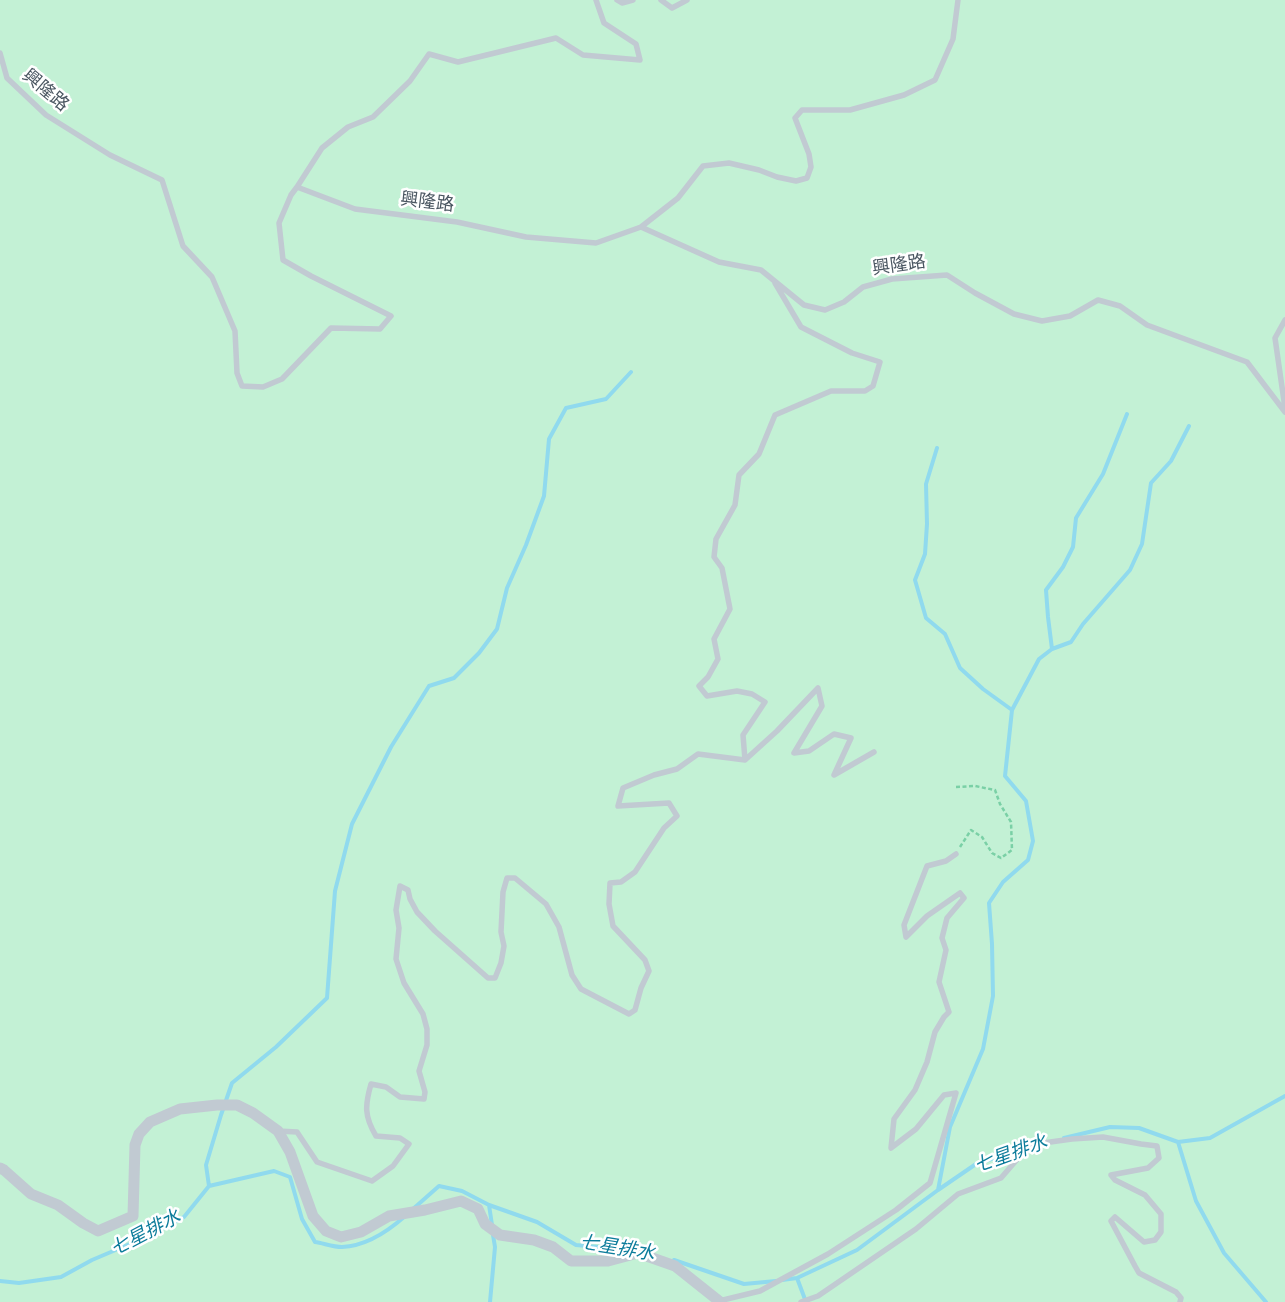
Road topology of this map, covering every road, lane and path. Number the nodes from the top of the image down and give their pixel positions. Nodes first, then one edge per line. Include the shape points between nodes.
1 (596, 0) edge
2 (617, 0) edge
3 (633, 0) edge
4 (662, 0) edge
5 (687, 0) edge
6 (958, 0) edge
7 (0, 53) edge
8 (298, 187) junction
9 (641, 227) junction
10 (773, 279) junction
11 (1285, 320) edge
12 (1285, 408) edge
13 (1285, 412) edge
14 (874, 752) dead end
15 (745, 760) junction
16 (956, 787) dead end
17 (956, 854) joint
18 (278, 1132) junction
19 (0, 1168) edge
20 (720, 1302) edge
21 (801, 1302) edge
22 (1180, 1302) edge

1 - 8 lane via 604,23 636,44 640,60 583,55 556,38 458,62 429,54 410,81 373,117 348,127 322,148
2 - 3 lane via 622,3
4 - 5 lane via 672,8
6 - 9 lane via 954,39 935,80 904,95 850,110 802,110 795,118 809,154 811,167 807,178 796,181 729,163 703,166 678,198
7 - 8 lane, 興隆路 via 7,78 46,116 110,155 162,180 183,246 212,277 235,331 237,373 242,386 263,387 282,379 331,328 380,329 391,316 283,260 279,224 291,195
8 - 9 lane, 興隆路 via 355,210 458,222 526,237 596,244
9 - 10 lane, 興隆路 via 720,262 761,270
10 - 13 lane, 興隆路 via 804,305 825,310 844,302 863,287 892,278 947,275 1014,314 1042,321 1070,316 1098,300 1120,306 1147,325 1248,362
10 - 15 lane via 801,327 852,353 880,362 873,386 865,391 831,391 775,415 759,454 739,475 735,505 716,539 714,557 722,568 730,609 714,639 718,660 700,686 707,696 737,691 752,694 765,702 742,735
11 - 12 lane via 1274,338
14 - 15 lane via 834,775 851,738 834,734 809,751 794,752 822,706 818,688
15 - 18 lane via 698,754 677,769 623,788 618,806 669,803 677,816 664,828 635,872 621,882 610,883 613,926 644,960 649,971 635,1010 629,1014 581,989 572,975 559,927 546,904 515,878 507,878 503,892 501,932 504,946 502,963 495,978 488,978 435,931 417,912 408,890 400,886 396,910 399,928 396,959 427,1029 427,1045 419,1071 426,1092 424,1100 400,1096 386,1087 371,1084 366,1102 369,1125 376,1136 400,1138 409,1144 393,1166 372,1181 317,1162 297,1132
16 - 17 path via 995,790 1011,822 1012,850 1001,858 992,853 982,837 970,830
17 - 20 lane via 946,861 927,866 904,925 906,937 927,916 960,893 964,898 947,918 942,938 946,950 939,982 949,1012 935,1032 915,1090 894,1119 891,1148 916,1129 944,1095 956,1093 930,1183 896,1210 828,1254 760,1291
18 - 19 street via 237,1105 180,1110 150,1122 139,1134 135,1145 133,1216 98,1231 58,1205 31,1194
18 - 20 street via 290,1152 313,1216 326,1231 341,1237 361,1232 389,1216 461,1202 478,1209 485,1224 500,1235 534,1240 554,1248 571,1261 608,1261 638,1253 675,1266
21 - 22 lane via 818,1296 916,1229 958,1194 1001,1178 1020,1156 1036,1144 1103,1137 1157,1146 1159,1158 1148,1168 1111,1175 1145,1195 1161,1214 1161,1232 1155,1240 1144,1242 1115,1216 1111,1221 1139,1273 1176,1292

